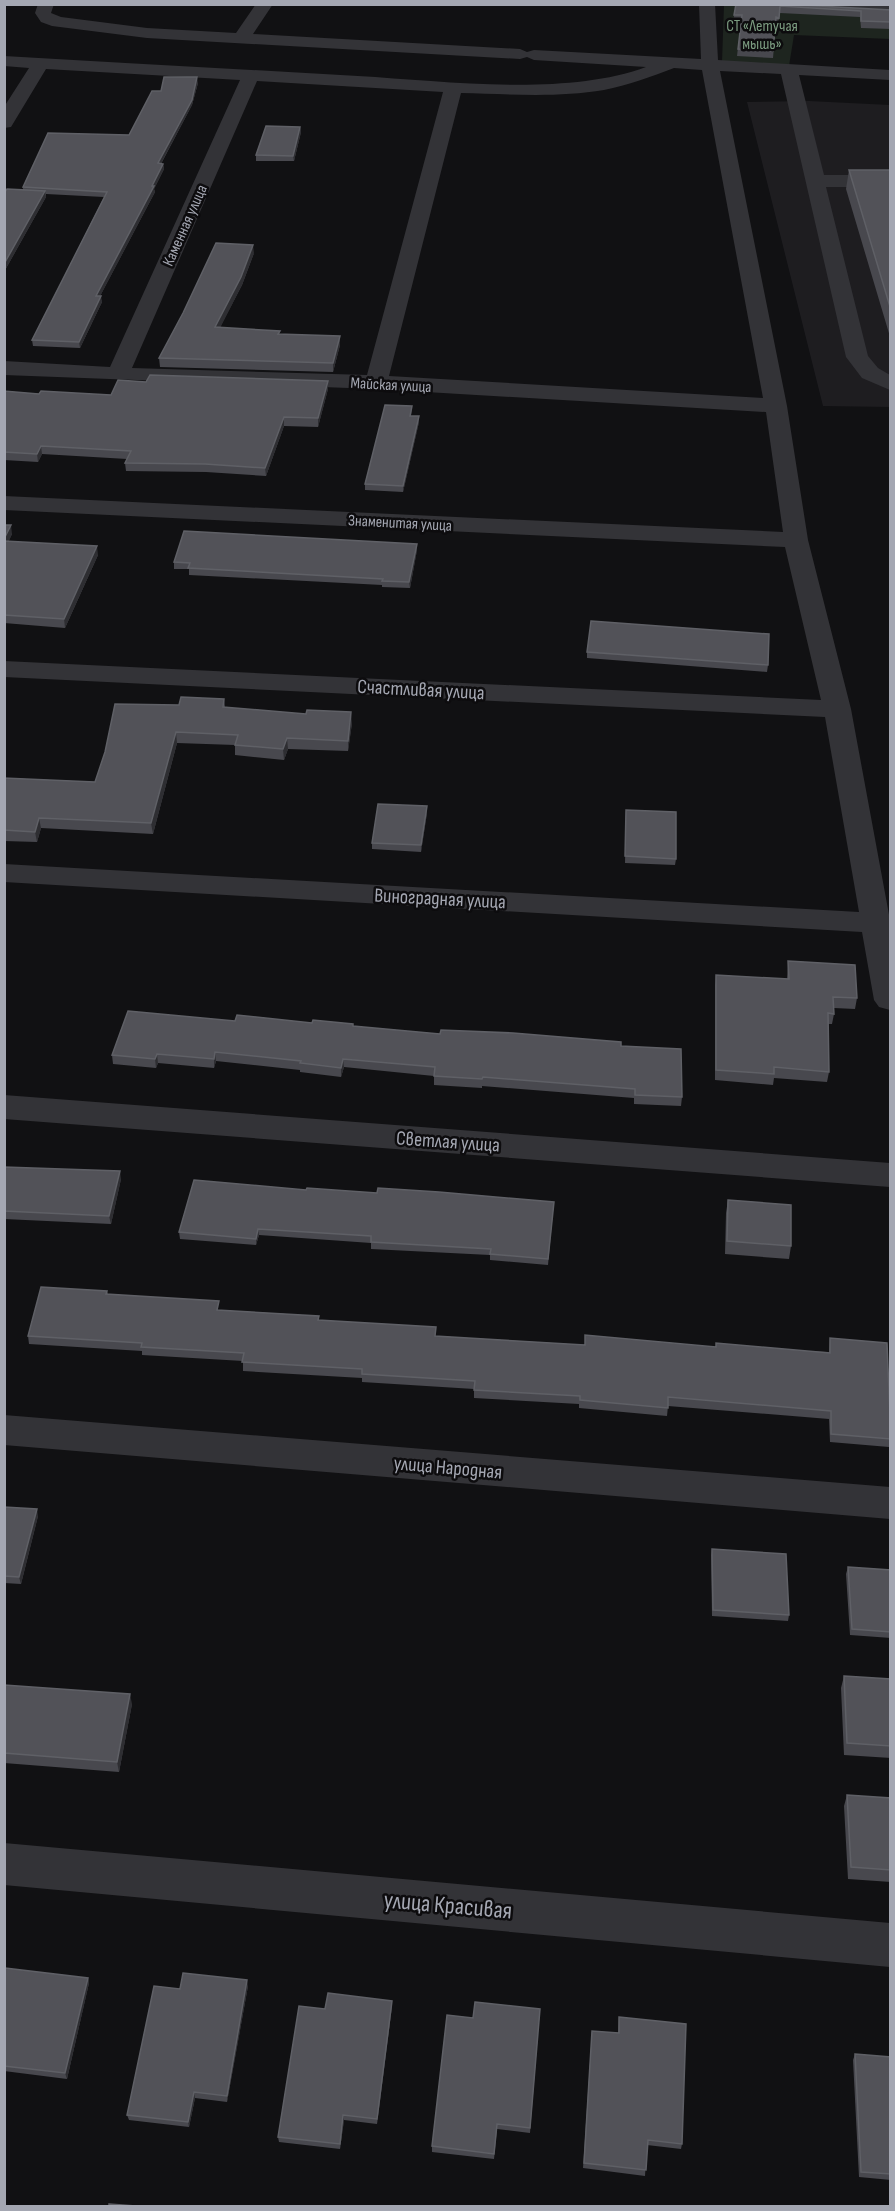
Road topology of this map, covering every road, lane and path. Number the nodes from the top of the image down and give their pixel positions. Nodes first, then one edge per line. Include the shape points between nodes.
1 (46, 4) edge
2 (707, 4) edge
3 (782, 4) edge
4 (237, 9) dead end
5 (261, 9) edge
6 (891, 9) edge
7 (238, 38) dead end
8 (4, 61) edge
9 (41, 63) junction
10 (672, 63) junction
11 (710, 66) junction
12 (789, 69) junction
13 (251, 75) junction
14 (891, 75) edge
15 (453, 87) junction
16 (4, 123) edge
17 (815, 181) junction
18 (891, 181) edge
19 (4, 368) edge
20 (118, 374) junction
21 (376, 382) junction
22 (891, 383) edge
23 (776, 406) junction
24 (4, 503) edge
25 (796, 540) junction
26 (4, 669) edge
27 (837, 709) junction
28 (4, 873) edge
29 (875, 923) junction
30 (891, 1000) edge
31 (4, 1107) edge
32 (891, 1175) edge
33 (4, 1430) edge
34 (891, 1503) edge
35 (4, 1864) edge
36 (891, 1946) edge

1 - 7 street via 43,13 58,22 147,33
2 - 11 street
3 - 6 street
4 - 5 street
5 - 10 street via 241,38
8 - 9 street
9 - 13 street
9 - 16 street
10 - 11 street
10 - 15 street via 629,79 577,88
11 - 12 street
11 - 23 street
12 - 14 street
12 - 17 street
13 - 15 street
13 - 20 street, Каменная улица
15 - 21 street
17 - 18 street
17 - 22 street via 856,357 870,373
19 - 20 street, Майская улица
20 - 21 street, Майская улица
21 - 23 street, Майская улица
23 - 25 street
24 - 25 street, Знаменитая улица
25 - 27 street
26 - 27 street, Счастливая улица
27 - 29 street
28 - 29 street, Виноградная улица
29 - 30 street
31 - 32 street, Светлая улица
33 - 34 street, улица Народная
35 - 36 street, улица Красивая

